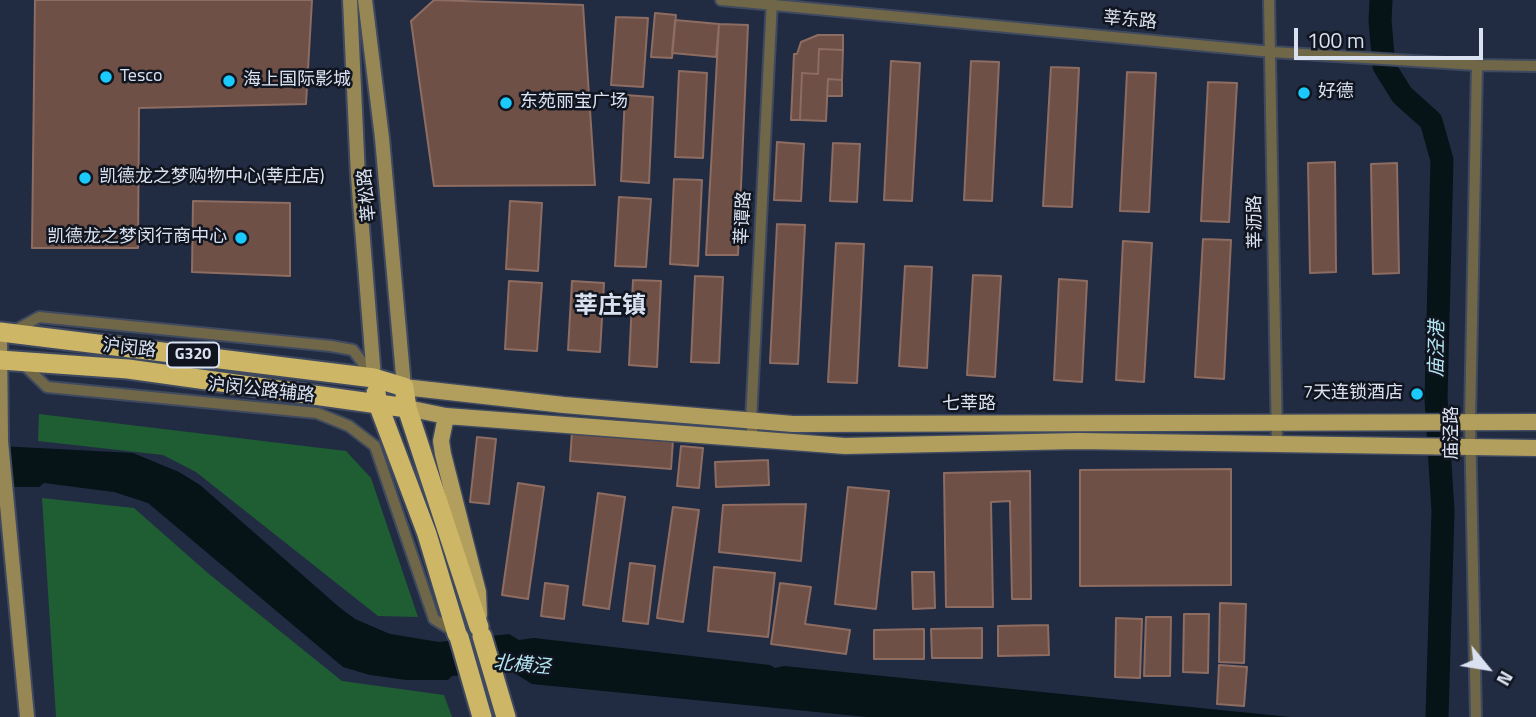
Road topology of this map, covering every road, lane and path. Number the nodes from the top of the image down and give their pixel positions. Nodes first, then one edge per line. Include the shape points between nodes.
1 (350, 0) edge
2 (365, 0) edge
3 (721, 0) edge
4 (1269, 0) edge
5 (772, 3) edge
6 (1272, 52) junction
7 (1477, 65) junction
8 (1536, 66) edge
9 (3, 330) edge
10 (7, 360) edge
11 (374, 378) junction
12 (404, 387) junction
13 (378, 404) junction
14 (407, 408) junction
15 (446, 416) junction
16 (751, 421) junction
17 (1462, 421) junction
18 (1536, 422) edge
19 (1275, 423) junction
20 (753, 438) junction
21 (1, 441) edge
22 (1277, 444) junction
23 (1462, 447) junction
24 (1536, 448) edge
25 (480, 631) junction
26 (458, 636) junction
27 (504, 709) edge
28 (480, 710) edge
29 (1476, 715) edge
30 (27, 717) edge

1 - 11 main road, 莘松路
2 - 12 main road, 莘松路 via 383,138
3 - 5 street, 莘东路
4 - 6 street, 莘沥路
5 - 6 street, 莘东路
5 - 16 street, 莘谭路
6 - 7 street, 莘东路
6 - 19 street, 莘沥路
7 - 8 street, 莘东路
7 - 17 street, 庙泾路
9 - 10 main road
9 - 11 highway, 沪闵路 / G320
10 - 13 highway, 沪闵路 / G320 via 128,369
10 - 21 main road
10 - 26 street, 沪闵公路辅路 via 47,387 317,413 349,426 375,446 434,619
11 - 12 highway, 沪闵路 / G320
11 - 13 highway
12 - 14 highway
12 - 16 main road, 七莘路
13 - 14 highway, 沪闵路 / G320
13 - 26 highway
14 - 15 main road
14 - 25 highway
15 - 20 main road
15 - 25 main road via 441,441 478,592
16 - 19 main road, 七莘路
16 - 20 street, 莘谭路
17 - 18 main road, 七莘路
17 - 19 main road, 七莘路
17 - 23 street, 庙泾路
19 - 22 street, 莘沥路
20 - 22 main road via 845,446 1078,441
21 - 30 main road
22 - 23 main road
23 - 24 main road
23 - 29 street, 庙泾路
25 - 27 highway
26 - 28 highway

